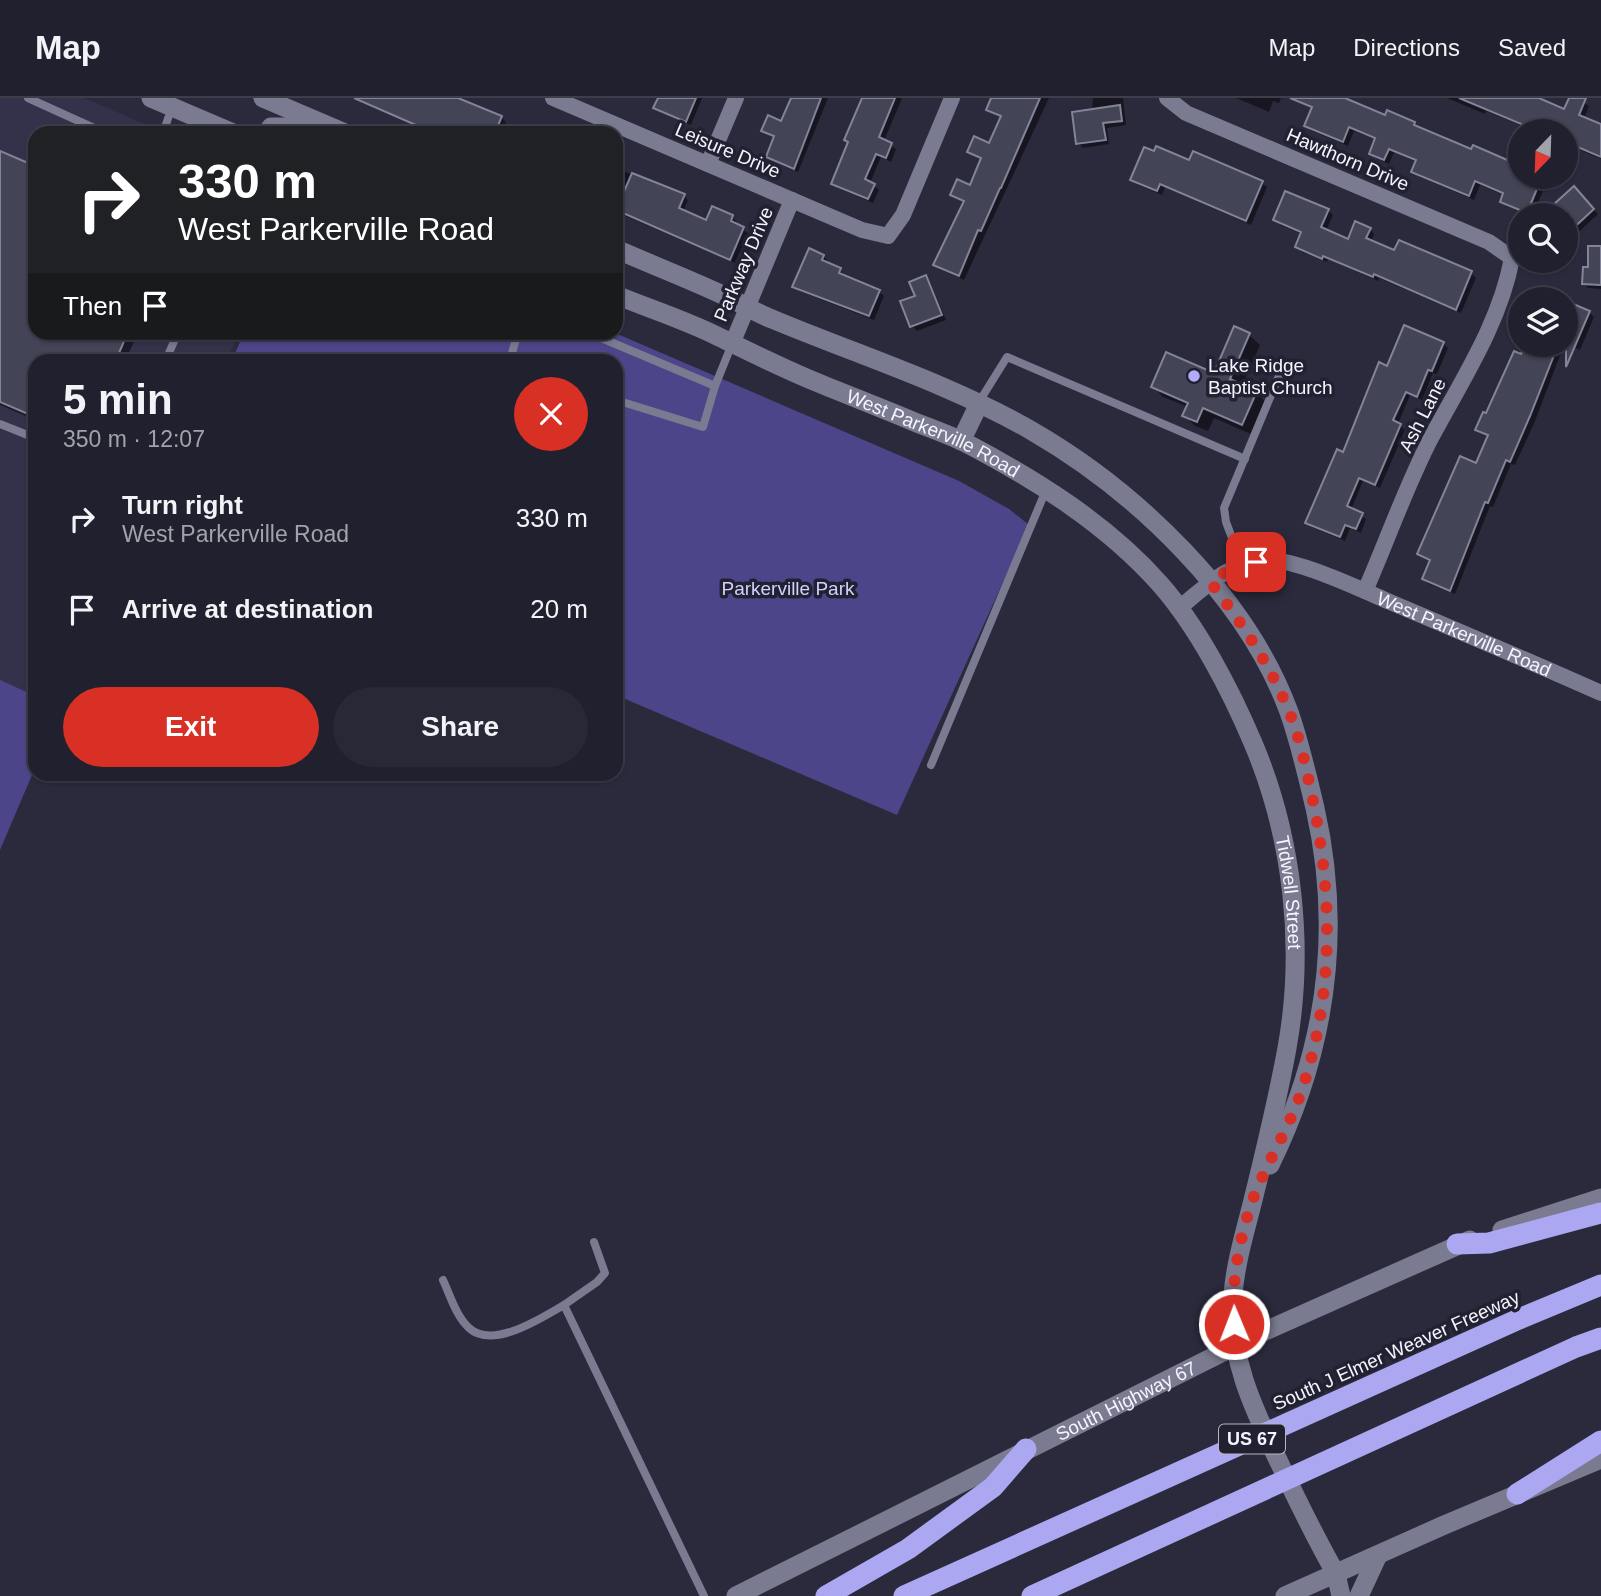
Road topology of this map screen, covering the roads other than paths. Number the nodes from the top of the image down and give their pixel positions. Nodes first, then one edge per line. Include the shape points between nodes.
1 (28, 98) edge
2 (151, 98) edge
3 (262, 98) edge
4 (553, 98) edge
5 (736, 98) edge
6 (952, 98) edge
7 (1167, 98) edge
8 (174, 102) edge
9 (90, 126) edge
10 (165, 126) edge
11 (220, 126) edge
12 (328, 126) edge
13 (619, 126) edge
14 (623, 128) edge
15 (708, 164) junction
16 (792, 200) junction
17 (623, 252) edge
18 (1508, 255) edge
19 (1509, 273) edge
20 (623, 298) edge
21 (748, 307) junction
22 (606, 340) edge
23 (732, 344) junction
24 (1284, 364) dead end
25 (715, 386) junction
26 (623, 402) edge
27 (979, 404) junction
28 (0, 424) edge
29 (28, 435) edge
30 (961, 441) junction
31 (1245, 458) junction
32 (1046, 490) junction
33 (1242, 564) junction
34 (1211, 583) junction
35 (1365, 591) junction
36 (1178, 609) junction
37 (1601, 693) edge
38 (930, 765) dead end
39 (1254, 1198) junction
40 (1601, 1199) edge
41 (1601, 1213) edge
42 (594, 1242) dead end
43 (1457, 1244) junction
44 (443, 1280) dead end
45 (1601, 1285) edge
46 (564, 1305) junction
47 (1601, 1338) edge
48 (1235, 1346) junction
49 (1601, 1441) edge
50 (1026, 1449) junction
51 (1601, 1459) edge
52 (1517, 1494) junction
53 (1378, 1555) junction
54 (1336, 1574) junction
55 (1289, 1595) edge
56 (704, 1596) edge
57 (736, 1596) edge
58 (826, 1596) edge
59 (904, 1596) edge
60 (1032, 1596) edge
61 (1341, 1596) edge
62 (1359, 1596) edge

1 - 9 lane
2 - 8 main road
3 - 12 main road
4 - 13 street, Leisure Drive
5 - 15 street
6 - 16 street, Leisure Drive via 903,215 888,236 862,230
7 - 18 street, Hawthorn Drive via 1186,113 1489,242
8 - 10 lane
8 - 11 main road
14 - 15 street, Leisure Drive
15 - 16 street, Leisure Drive
16 - 21 street, Parkway Drive
17 - 21 main road
19 - 35 street, Ash Lane via 1472,366 1430,440
20 - 23 main road, West Parkerville Road
21 - 23 street, Parkway Drive
21 - 27 main road
22 - 25 lane
23 - 25 lane
23 - 30 main road, West Parkerville Road
24 - 31 lane
25 - 26 lane via 703,427
27 - 30 main road
27 - 31 lane via 1007,357
27 - 34 main road via 1083,462 1118,489 1156,521
28 - 29 lane
30 - 32 main road, West Parkerville Road
31 - 33 lane via 1224,508
32 - 36 main road, West Parkerville Road via 1101,527 1163,587
32 - 38 lane
33 - 34 street, West Parkerville Road
33 - 35 street, West Parkerville Road via 1269,560 1297,565
34 - 36 street, West Parkerville Road
34 - 39 main road, Tidwell Street via 1262,657 1288,709 1320,831 1326,880 1326,976 1311,1063
35 - 37 street, West Parkerville Road
36 - 39 main road, Tidwell Street via 1235,700 1282,826 1294,945 1287,1045
39 - 48 main road, Tidwell Street via 1232,1297
40 - 43 main road, South Highway 67
41 - 43 highway via 1489,1243
42 - 46 lane via 605,1273
43 - 48 main road, South Highway 67
44 - 46 lane via 460,1316 481,1335 496,1337
45 - 59 highway, South J Elmer Weaver Freeway / US 67
46 - 56 lane
47 - 60 highway, US 67
48 - 50 main road, South Highway 67
48 - 54 main road, Tidwell Street via 1255,1412
49 - 52 highway
50 - 57 main road, South Highway 67
50 - 58 highway via 993,1488 908,1549
51 - 52 main road
52 - 53 main road
53 - 54 main road
53 - 62 main road
54 - 55 main road
54 - 61 main road, Tidwell Street

